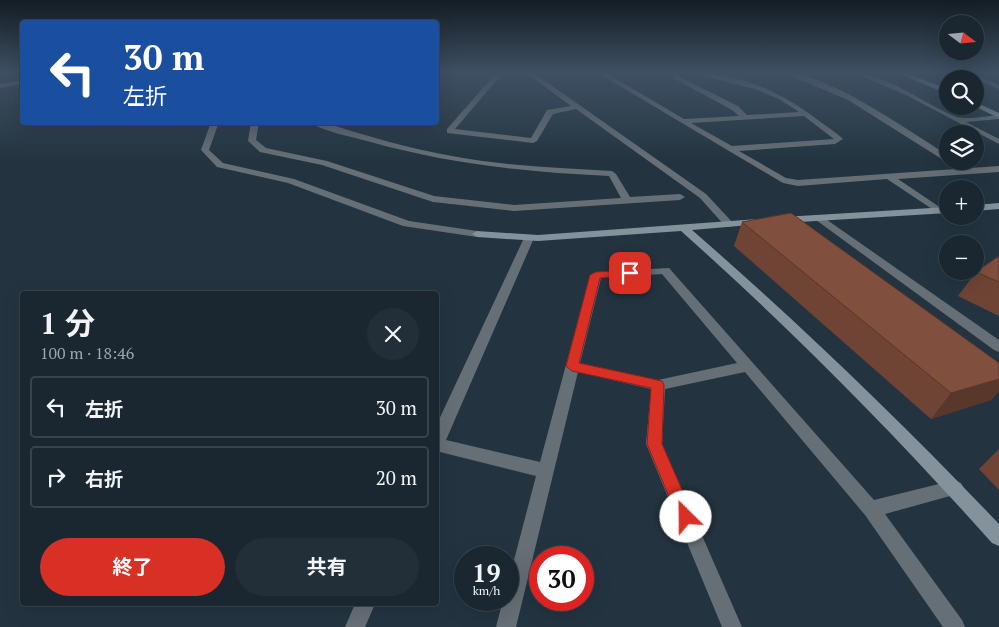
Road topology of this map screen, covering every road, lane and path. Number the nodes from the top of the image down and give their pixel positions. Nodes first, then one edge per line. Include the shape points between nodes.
1 (475, 102) edge
2 (570, 102) edge
3 (652, 102) edge
4 (724, 102) edge
5 (786, 102) edge
6 (856, 102) edge
7 (924, 102) edge
8 (577, 107) junction
9 (984, 108) edge
10 (805, 114) junction
11 (999, 116) edge
12 (746, 118) junction
13 (958, 120) junction
14 (684, 121) junction
15 (214, 125) edge
16 (255, 125) edge
17 (322, 125) edge
18 (999, 142) edge
19 (731, 149) junction
20 (939, 153) edge
21 (999, 169) edge
22 (967, 171) joint
23 (890, 177) junction
24 (680, 197) dead end
25 (628, 201) junction
26 (999, 206) edge
27 (984, 207) edge
28 (939, 208) edge
29 (939, 210) edge
30 (820, 218) junction
31 (729, 224) junction
32 (683, 227) junction
33 (529, 238) junction
34 (999, 347) edge
35 (572, 366) junction
36 (748, 366) junction
37 (658, 385) junction
38 (439, 437) edge
39 (439, 445) edge
40 (546, 471) junction
41 (955, 488) junction
42 (871, 509) junction
43 (999, 537) edge
44 (364, 606) edge
45 (355, 627) edge
46 (506, 627) edge
47 (732, 627) edge
48 (955, 627) edge

1 - 8 street via 450,131 533,141 550,112
2 - 8 street
3 - 14 street
4 - 12 street
5 - 10 street
6 - 20 street
7 - 13 street
8 - 31 street via 703,196
9 - 11 street
10 - 12 street
10 - 19 street via 839,139 835,142
11 - 13 street
12 - 14 street
13 - 18 street
14 - 19 street
15 - 33 street via 205,150 220,165 291,181 406,224
16 - 25 street via 252,141 263,150 324,163 433,199 514,208
17 - 25 street via 408,150 453,159 612,174
19 - 23 street via 784,180 798,183
21 - 22 street
22 - 23 street
23 - 28 street
24 - 25 street
26 - 27 street
29 - 30 street
30 - 31 street
30 - 34 street
31 - 32 street
32 - 33 street
32 - 41 street via 824,357
33 - 38 street
35 - 36 street via 596,275 665,270
35 - 37 street
35 - 40 street
36 - 37 street
36 - 42 street
37 - 47 street via 654,444
39 - 40 street
40 - 46 street
41 - 42 street
41 - 43 street
42 - 48 street
44 - 45 street

